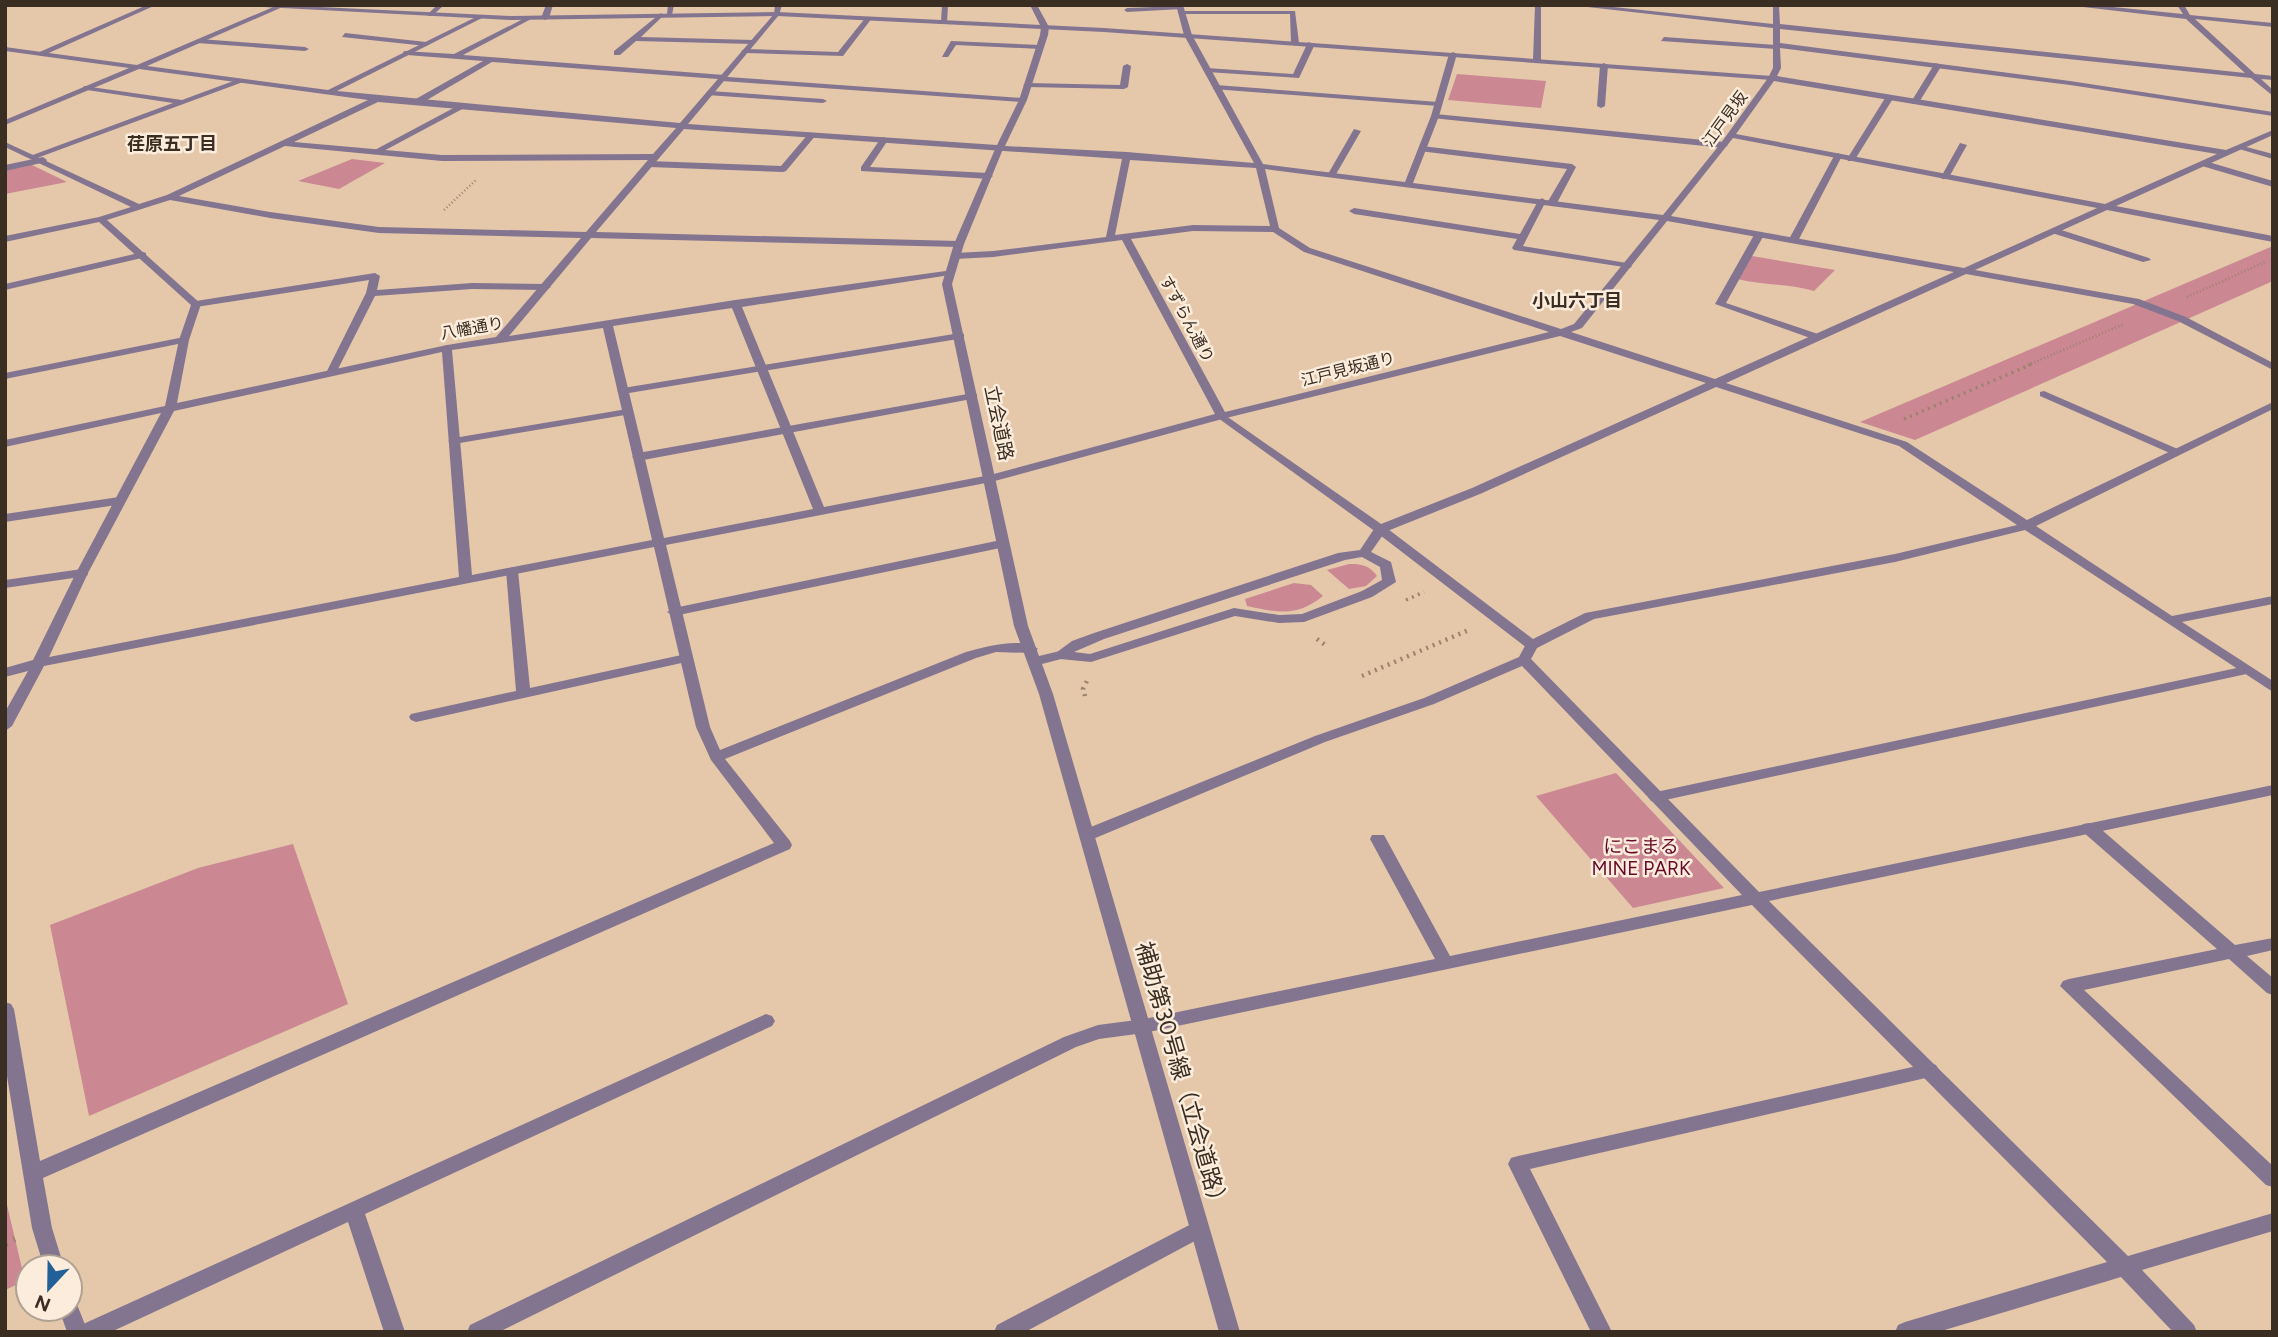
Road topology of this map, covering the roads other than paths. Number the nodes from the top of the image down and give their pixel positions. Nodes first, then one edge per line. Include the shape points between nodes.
1 (153, 5) edge
2 (227, 5) edge
3 (441, 5) edge
4 (550, 5) edge
5 (671, 5) edge
6 (945, 5) edge
7 (1033, 5) edge
8 (1538, 5) edge
9 (1573, 5) edge
10 (1776, 5) edge
11 (2069, 5) edge
12 (2180, 5) edge
13 (280, 7) edge
14 (778, 9) edge
15 (1180, 9) edge
16 (1127, 10) dead end
17 (665, 14) junction
18 (430, 15) junction
19 (480, 17) junction
20 (2188, 17) junction
21 (529, 18) junction
22 (545, 18) junction
23 (868, 18) junction
24 (945, 22) junction
25 (1776, 25) junction
26 (2273, 26) edge
27 (1045, 27) junction
28 (345, 35) dead end
29 (1188, 35) junction
30 (634, 39) junction
31 (1664, 39) dead end
32 (200, 41) junction
33 (753, 42) junction
34 (1295, 43) junction
35 (426, 44) junction
36 (1311, 44) junction
37 (1776, 46) junction
38 (1040, 47) junction
39 (5, 49) edge
40 (305, 49) dead end
41 (745, 51) junction
42 (407, 53) junction
43 (617, 53) dead end
44 (39, 54) junction
45 (1453, 54) junction
46 (945, 55) dead end
47 (455, 57) junction
48 (490, 60) junction
49 (1536, 60) junction
50 (1604, 65) junction
51 (1938, 65) junction
52 (1128, 66) dead end
53 (137, 67) junction
54 (1207, 70) junction
55 (2255, 76) junction
56 (723, 78) junction
57 (1772, 78) junction
58 (2273, 78) edge
59 (239, 82) junction
60 (1027, 85) junction
61 (1216, 87) junction
62 (87, 88) junction
63 (328, 93) junction
64 (710, 93) junction
65 (2273, 94) edge
66 (1889, 97) junction
67 (376, 99) junction
68 (1023, 100) junction
69 (824, 101) dead end
70 (1916, 102) junction
71 (181, 103) junction
72 (417, 103) junction
73 (1438, 104) junction
74 (464, 106) junction
75 (1601, 106) dead end
76 (2273, 114) edge
77 (1435, 116) junction
78 (5, 123) edge
79 (682, 126) junction
80 (1357, 131) dead end
81 (2273, 132) edge
82 (812, 135) junction
83 (1730, 135) junction
84 (884, 140) junction
85 (281, 143) junction
86 (5, 144) edge
87 (1724, 145) junction
88 (1963, 145) dead end
89 (2242, 147) junction
90 (999, 149) junction
91 (1422, 149) junction
92 (375, 152) junction
93 (2228, 153) junction
94 (1128, 155) junction
95 (1838, 156) junction
96 (2273, 157) edge
97 (38, 158) junction
98 (1851, 159) junction
99 (652, 161) junction
100 (2205, 164) junction
101 (1260, 166) junction
102 (5, 168) edge
103 (1332, 174) junction
104 (989, 176) junction
105 (1945, 177) junction
106 (1409, 183) junction
107 (2273, 184) edge
108 (170, 197) junction
109 (1547, 202) junction
110 (139, 207) junction
111 (2106, 208) junction
112 (1354, 211) dead end
113 (1665, 218) junction
114 (102, 219) junction
115 (1275, 229) junction
116 (2055, 231) junction
117 (591, 233) junction
118 (1759, 235) junction
119 (1125, 236) junction
120 (1523, 237) junction
121 (1111, 238) junction
122 (5, 239) edge
123 (2273, 239) edge
124 (1793, 240) junction
125 (959, 244) junction
126 (143, 255) junction
127 (955, 256) junction
128 (2146, 260) dead end
129 (1627, 266) junction
130 (1964, 271) junction
131 (950, 272) junction
132 (5, 287) edge
133 (546, 287) junction
134 (372, 293) junction
135 (735, 303) junction
136 (196, 304) junction
137 (607, 323) junction
138 (1563, 332) junction
139 (960, 336) junction
140 (1817, 337) junction
141 (501, 338) junction
142 (184, 340) junction
143 (447, 348) junction
144 (2273, 367) edge
145 (762, 369) junction
146 (331, 373) junction
147 (5, 376) edge
148 (1714, 383) junction
149 (623, 390) junction
150 (2044, 394) dead end
151 (973, 396) junction
152 (2273, 405) edge
153 (170, 408) junction
154 (627, 412) junction
155 (1222, 416) junction
156 (787, 430) junction
157 (454, 441) junction
158 (5, 444) edge
159 (2176, 453) junction
160 (638, 457) junction
161 (991, 478) junction
162 (119, 501) junction
163 (820, 511) junction
164 (5, 518) edge
165 (2026, 526) junction
166 (1380, 529) junction
167 (658, 542) junction
168 (1001, 544) junction
169 (1364, 554) junction
170 (512, 570) junction
171 (82, 573) junction
172 (466, 579) junction
173 (5, 584) edge
174 (2273, 600) edge
175 (674, 612) junction
176 (2170, 620) junction
177 (1532, 645) junction
178 (1033, 655) junction
179 (1060, 655) junction
180 (686, 658) junction
181 (1524, 660) junction
182 (39, 663) junction
183 (2246, 670) junction
184 (5, 673) edge
185 (2273, 688) edge
186 (523, 694) junction
187 (416, 718) dead end
188 (5, 726) edge
189 (716, 757) junction
190 (2273, 790) edge
191 (1656, 797) junction
192 (2089, 828) junction
193 (1087, 835) junction
194 (1378, 839) dead end
195 (1754, 897) junction
196 (2273, 944) edge
197 (2235, 953) junction
198 (1445, 962) junction
199 (2273, 988) edge
200 (5, 1009) edge
201 (766, 1021) dead end
202 (1143, 1026) junction
203 (9, 1045) edge
204 (1930, 1070) junction
205 (34, 1173) junction
206 (2273, 1179) edge
207 (354, 1210) junction
208 (2273, 1222) edge
209 (1199, 1230) junction
210 (50, 1253) edge
211 (2125, 1266) junction
212 (88, 1332) edge
213 (395, 1332) edge
214 (477, 1332) edge
215 (1004, 1332) edge
216 (1230, 1332) edge
217 (1602, 1332) edge
218 (1905, 1332) edge
219 (2187, 1332) edge

1 - 44 street
2 - 13 street
3 - 18 street
4 - 22 street
5 - 17 street
6 - 24 street
7 - 27 street
8 - 49 street
9 - 25 street
10 - 25 street, 江戸見坂
11 - 20 street
12 - 20 street
13 - 18 street
13 - 32 street
14 - 17 street
14 - 23 street
14 - 33 street
15 - 16 street
15 - 29 street
15 - 34 street via 1293,12
17 - 22 street
17 - 30 street
18 - 19 street
19 - 21 street
19 - 35 street
20 - 26 street
20 - 55 street
21 - 22 street
21 - 47 street
23 - 24 street
23 - 41 street via 840,54
24 - 27 street
25 - 37 street, 江戸見坂
25 - 55 street
27 - 29 street
27 - 38 street, 立会道路
28 - 35 street
29 - 34 street
29 - 54 street
30 - 33 street
30 - 43 street
31 - 37 street
32 - 40 street
32 - 53 street
33 - 41 street
34 - 36 street
35 - 42 street
36 - 45 street
36 - 54 street via 1296,76
37 - 51 street
37 - 57 street, 江戸見坂 via 1777,68
38 - 46 street via 954,43
38 - 60 street, 立会道路
39 - 44 street
41 - 56 street
42 - 47 street
42 - 63 street
44 - 53 street
45 - 49 street
45 - 73 street
47 - 48 street
48 - 56 street
48 - 72 street
49 - 50 street
50 - 57 street
50 - 75 street
51 - 70 street
51 - 76 street
52 - 60 street via 1124,87
53 - 59 street
53 - 62 street
54 - 61 street
55 - 58 street
55 - 65 street
56 - 64 street
56 - 68 street
57 - 66 street
57 - 83 street, 江戸見坂
59 - 63 street
59 - 71 street
60 - 68 street, 立会道路
61 - 73 street
61 - 101 street
62 - 71 street
62 - 78 street
63 - 67 street
64 - 69 street
64 - 79 street
66 - 70 street
66 - 98 street
67 - 72 street
67 - 85 street
68 - 90 street, 立会道路
70 - 93 street
71 - 97 street
72 - 74 street
73 - 77 street
74 - 79 street
74 - 92 street
77 - 87 street
77 - 91 street
79 - 82 street
79 - 99 street
80 - 103 street
81 - 89 street
82 - 84 street
82 - 99 street via 783,169
83 - 87 street, 江戸見坂
83 - 95 street
84 - 90 street
84 - 104 street via 864,169
85 - 92 street
85 - 108 street
86 - 97 street
87 - 113 street, 江戸見坂
88 - 105 street
89 - 93 street
89 - 96 street
90 - 94 street
90 - 104 street, 立会道路
91 - 106 street
91 - 109 street via 1572,167
92 - 99 street via 442,158
93 - 100 street
94 - 101 street
94 - 121 street
95 - 98 street
95 - 124 street
97 - 102 street
97 - 110 street
98 - 105 street
99 - 117 street
100 - 107 street
100 - 111 street
101 - 103 street
101 - 115 street
103 - 106 street
104 - 125 street, 立会道路
105 - 111 street
106 - 109 street
108 - 110 street
108 - 117 street via 379,230
109 - 113 street
109 - 120 street
110 - 114 street
111 - 116 street
111 - 123 street
112 - 120 street
113 - 118 street
113 - 129 street, 江戸見坂通り
114 - 122 street
114 - 126 street
115 - 119 street via 1193,228
115 - 138 street via 1307,250
116 - 128 street
116 - 130 street
117 - 125 street
117 - 133 street
118 - 124 street
118 - 140 street via 1720,304
119 - 121 street
119 - 155 street, すずらん通り
120 - 129 street via 1517,248
121 - 127 street
124 - 130 street
125 - 127 street, 立会道路
126 - 132 street
126 - 136 street
127 - 131 street, 立会道路
129 - 138 street, 江戸見坂通り via 1578,327
130 - 140 street
130 - 144 street via 2135,301 2182,319
131 - 135 street, 八幡通り
131 - 139 street, 立会道路 via 947,284
133 - 134 street via 472,286
133 - 141 street
134 - 136 street via 375,276
134 - 146 street
135 - 137 street, 八幡通り
135 - 145 street
136 - 142 street
137 - 141 street, 八幡通り
137 - 149 street
138 - 148 street
138 - 155 street, 江戸見坂通り
139 - 145 street
139 - 151 street, 立会道路
140 - 148 street
141 - 143 street, 八幡通り
142 - 147 street
142 - 153 street
143 - 146 street, 八幡通り
143 - 157 street
145 - 149 street
145 - 156 street
146 - 153 street, 八幡通り
148 - 165 street via 1903,443
148 - 166 street via 1476,491
149 - 154 street
150 - 159 street
151 - 156 street
151 - 161 street, 立会道路
152 - 159 street
153 - 158 street, 八幡通り
153 - 162 street
154 - 157 street
154 - 160 street
155 - 161 street, 江戸見坂通り
155 - 166 street
156 - 160 street
156 - 163 street
157 - 172 street
159 - 165 street
160 - 167 street
161 - 163 street, 江戸見坂通り
161 - 168 street, 立会道路
162 - 164 street
162 - 171 street
163 - 167 street, 江戸見坂通り
165 - 176 street
165 - 177 street via 1895,558 1590,616
166 - 169 street
166 - 177 street
167 - 170 street, 江戸見坂通り
167 - 175 street
168 - 175 street
168 - 178 street, 立会道路
169 - 179 street via 1343,556 1099,636
169 - 179 street via 1386,565 1389,582 1304,618 1234,612 1091,658
170 - 172 street, 江戸見坂通り
170 - 186 street
171 - 173 street
171 - 182 street
172 - 182 street, 江戸見坂通り
174 - 176 street
175 - 180 street
176 - 183 street
177 - 181 street
178 - 179 street
178 - 189 street via 996,648 971,654
178 - 193 street, 立会道路
180 - 186 street
180 - 189 street via 703,727
181 - 191 street
181 - 193 street
182 - 184 street, 江戸見坂通り
182 - 188 street
183 - 185 street
183 - 191 street
186 - 187 street
189 - 205 street via 783,845
190 - 192 street
191 - 195 street
192 - 195 street
192 - 197 street
193 - 202 street, 補助第30号線（立会道路）
194 - 198 street
195 - 198 street
195 - 204 street
196 - 197 street
197 - 199 street
197 - 206 street via 2069,986
198 - 202 street
200 - 203 street
201 - 207 street
202 - 209 street, 補助第30号線（立会道路）
202 - 214 street via 1098,1032 1070,1042
203 - 205 street
204 - 211 street
204 - 217 street via 1518,1164
205 - 210 street
207 - 212 street
207 - 213 street
208 - 211 street
209 - 215 street
209 - 216 street, 補助第30号線（立会道路）
211 - 218 street
211 - 219 street

